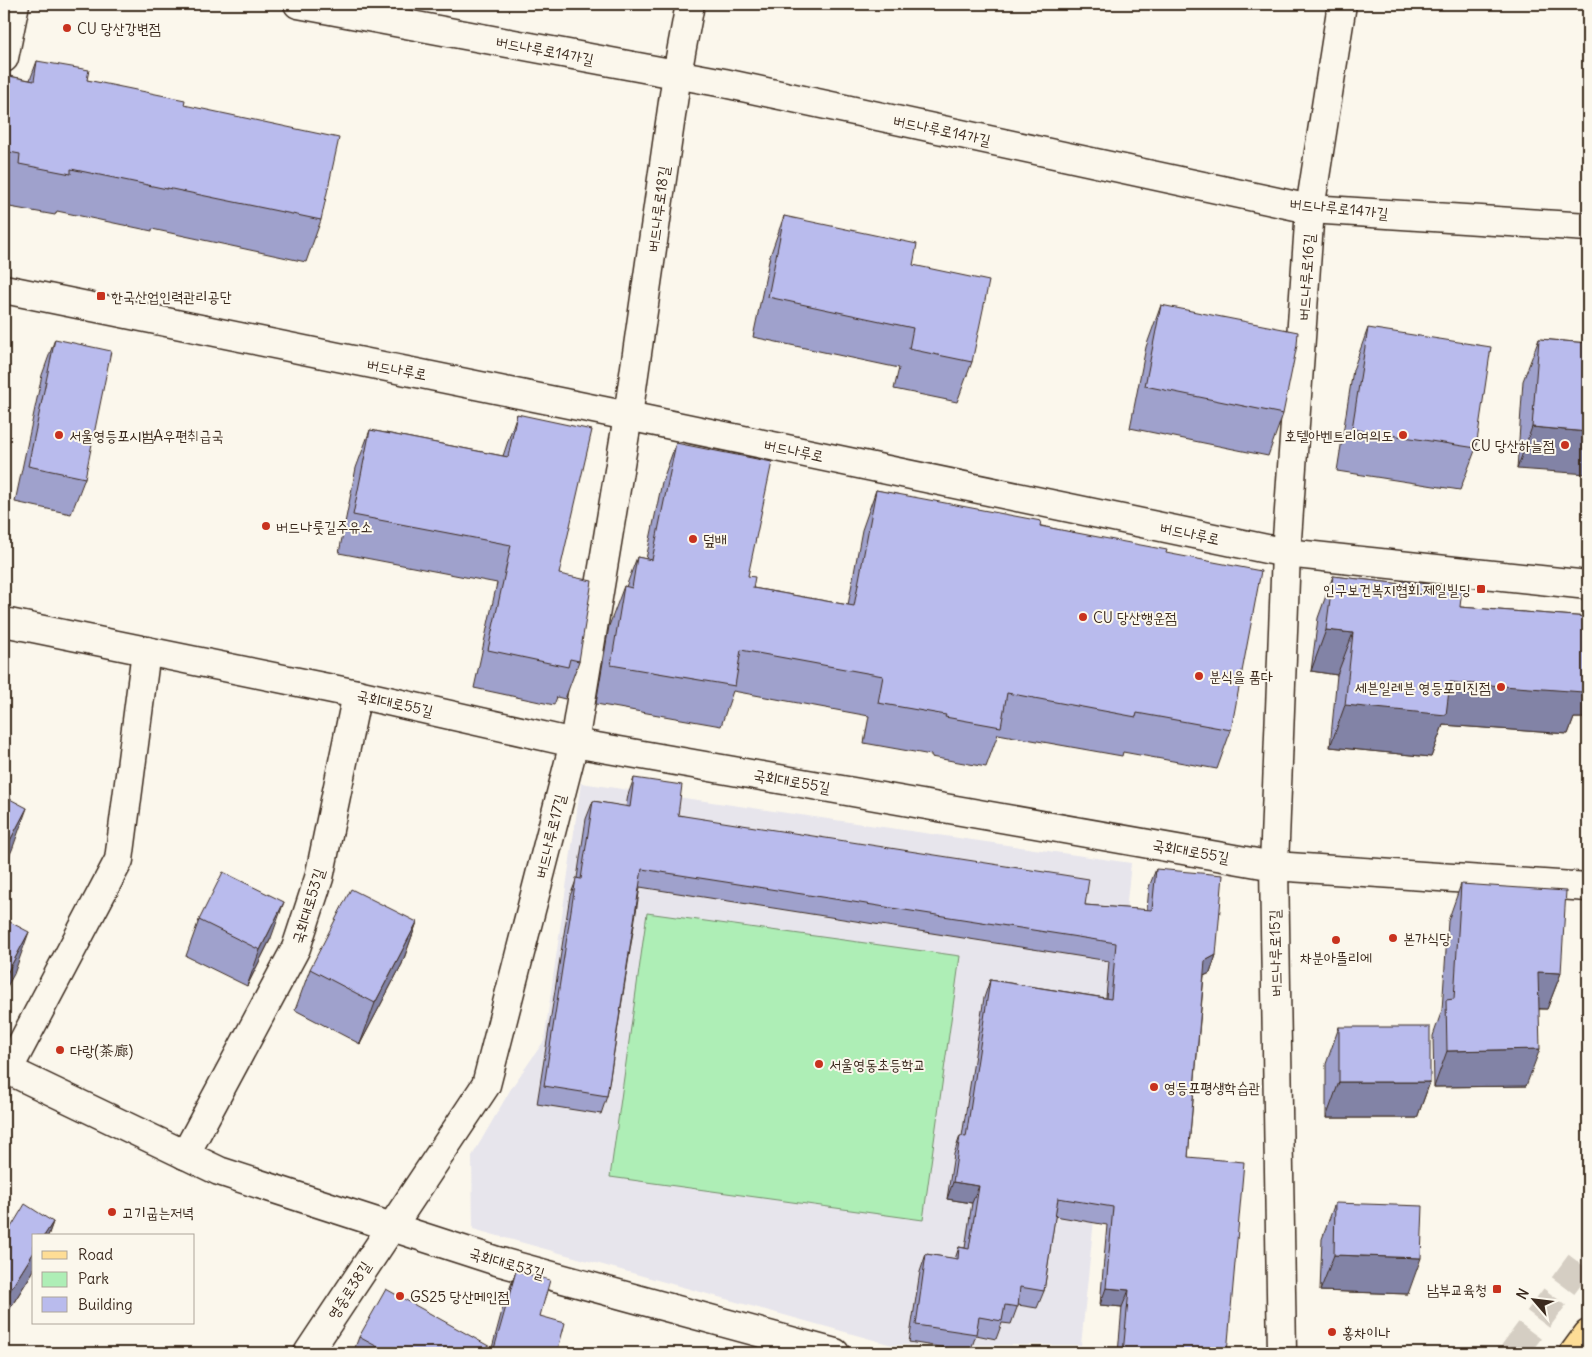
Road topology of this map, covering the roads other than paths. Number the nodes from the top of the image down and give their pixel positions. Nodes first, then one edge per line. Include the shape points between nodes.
1 (14, 4) edge
2 (298, 4) edge
3 (690, 4) edge
4 (1342, 4) edge
5 (4, 58) edge
6 (677, 74) junction
7 (1310, 209) junction
8 (1588, 227) edge
9 (4, 289) edge
10 (628, 416) junction
11 (1286, 553) junction
12 (1588, 585) edge
13 (4, 622) edge
14 (146, 651) junction
15 (357, 694) junction
16 (574, 743) junction
17 (1274, 866) junction
18 (1588, 887) edge
19 (6, 1069) edge
20 (185, 1155) junction
21 (390, 1228) junction
22 (1588, 1334) edge
23 (308, 1353) edge
24 (835, 1353) edge
25 (1282, 1353) edge
26 (1574, 1353) edge

1 - 5 street
2 - 6 street, 버드나루로14가길
3 - 6 street, 버드나루로18길
4 - 7 street, 버드나루로16길
6 - 7 street, 버드나루로14가길
6 - 10 street, 버드나루로18길
7 - 8 street, 버드나루로14가길
7 - 11 street, 버드나루로16길
9 - 10 street, 버드나루로
10 - 11 street, 버드나루로
10 - 16 street, 버드나루로17길
11 - 12 street, 버드나루로
11 - 17 street, 버드나루로15길
13 - 14 street, 국회대로55길
14 - 15 street, 국회대로55길
14 - 19 street, 국회대로53길 via 119,860
15 - 16 street, 국회대로55길
15 - 20 street, 국회대로53길 via 319,878 296,948
16 - 17 street, 국회대로55길
16 - 21 street, 버드나루로17길 via 486,1085
17 - 18 street, 국회대로55길
17 - 25 street, 버드나루로15길
19 - 20 street, 국회대로53길
20 - 21 street, 국회대로53길 via 219,1171
21 - 23 street, 영중로38길
21 - 24 street, 국회대로53길 via 496,1261
22 - 26 main road

